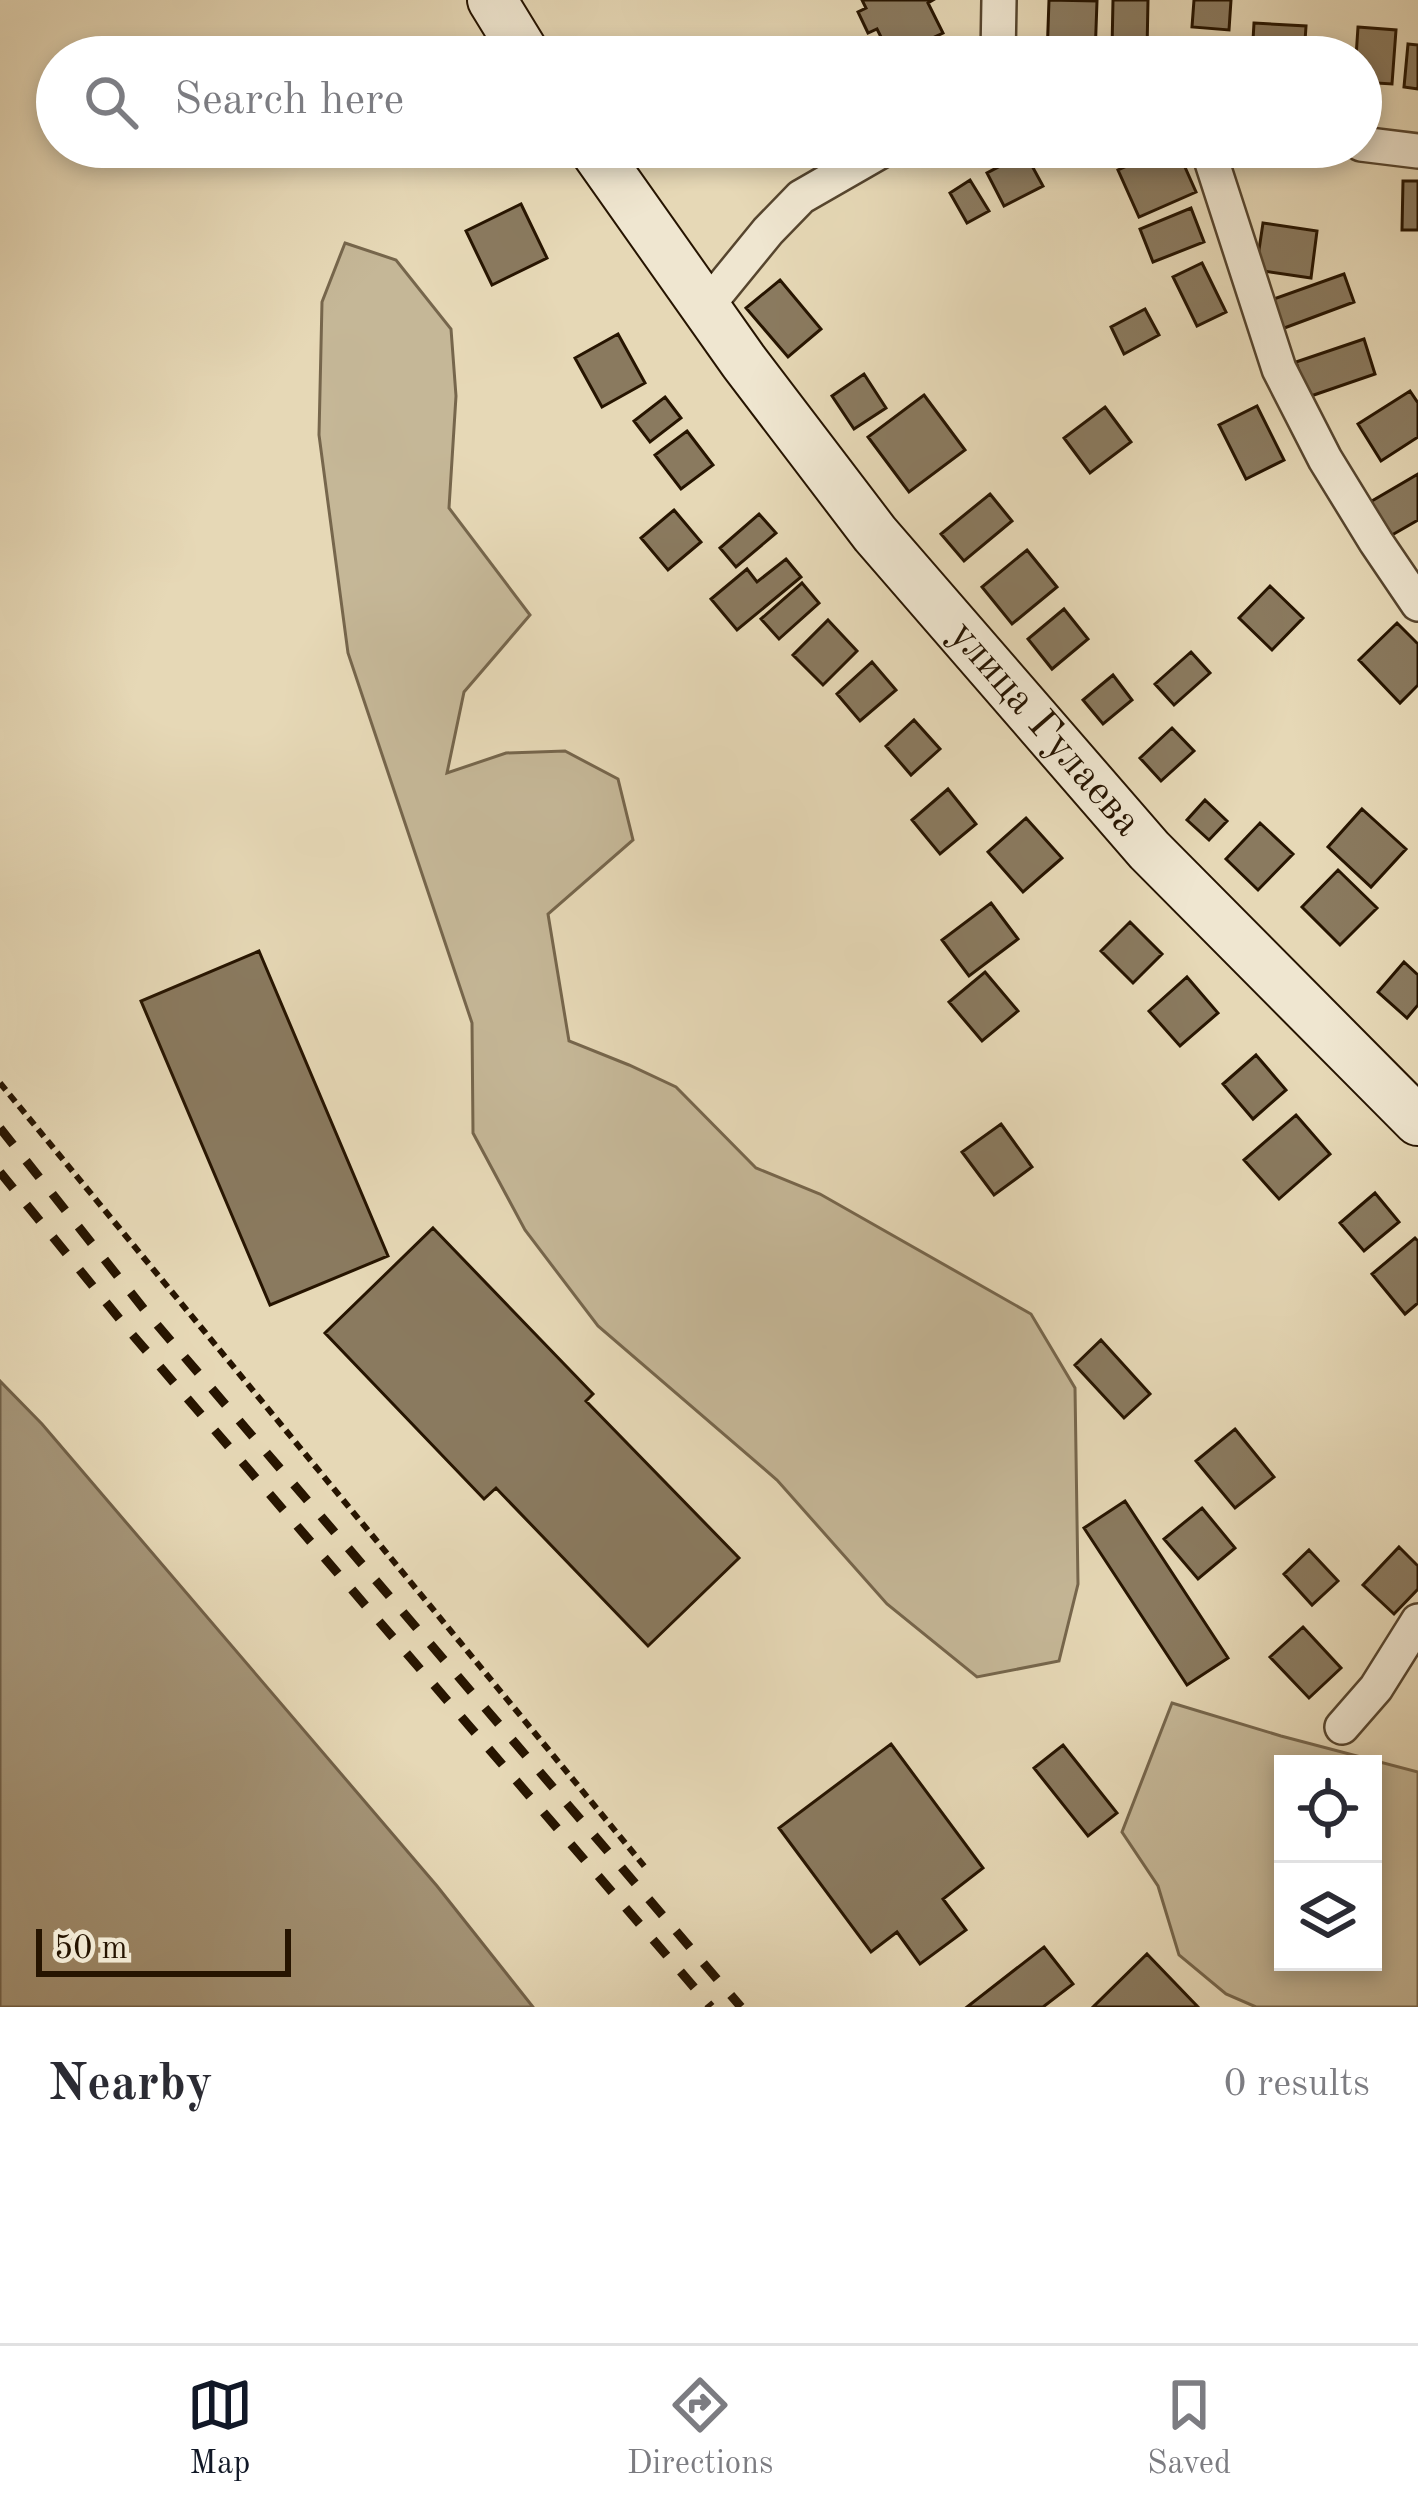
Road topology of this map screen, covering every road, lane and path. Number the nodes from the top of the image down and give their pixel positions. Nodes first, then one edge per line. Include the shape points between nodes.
1 (492, 0) edge
2 (999, 0) edge
3 (514, 36) edge
4 (998, 36) edge
5 (1382, 147) edge
6 (1418, 151) edge
7 (607, 168) edge
8 (851, 168) edge
9 (1214, 168) edge
10 (706, 308) junction
11 (1418, 604) edge
12 (0, 1083) edge
13 (1418, 1121) edge
14 (1418, 1621) edge
15 (1342, 1727) dead end
16 (645, 1868) dead end

1 - 3 main road
2 - 4 street
5 - 6 street
7 - 10 main road, улица Гулаева
8 - 10 street via 801,197
9 - 11 street via 1280,369 1335,475
10 - 13 main road, улица Гулаева via 874,533 1149,850
12 - 16 path
14 - 15 street

